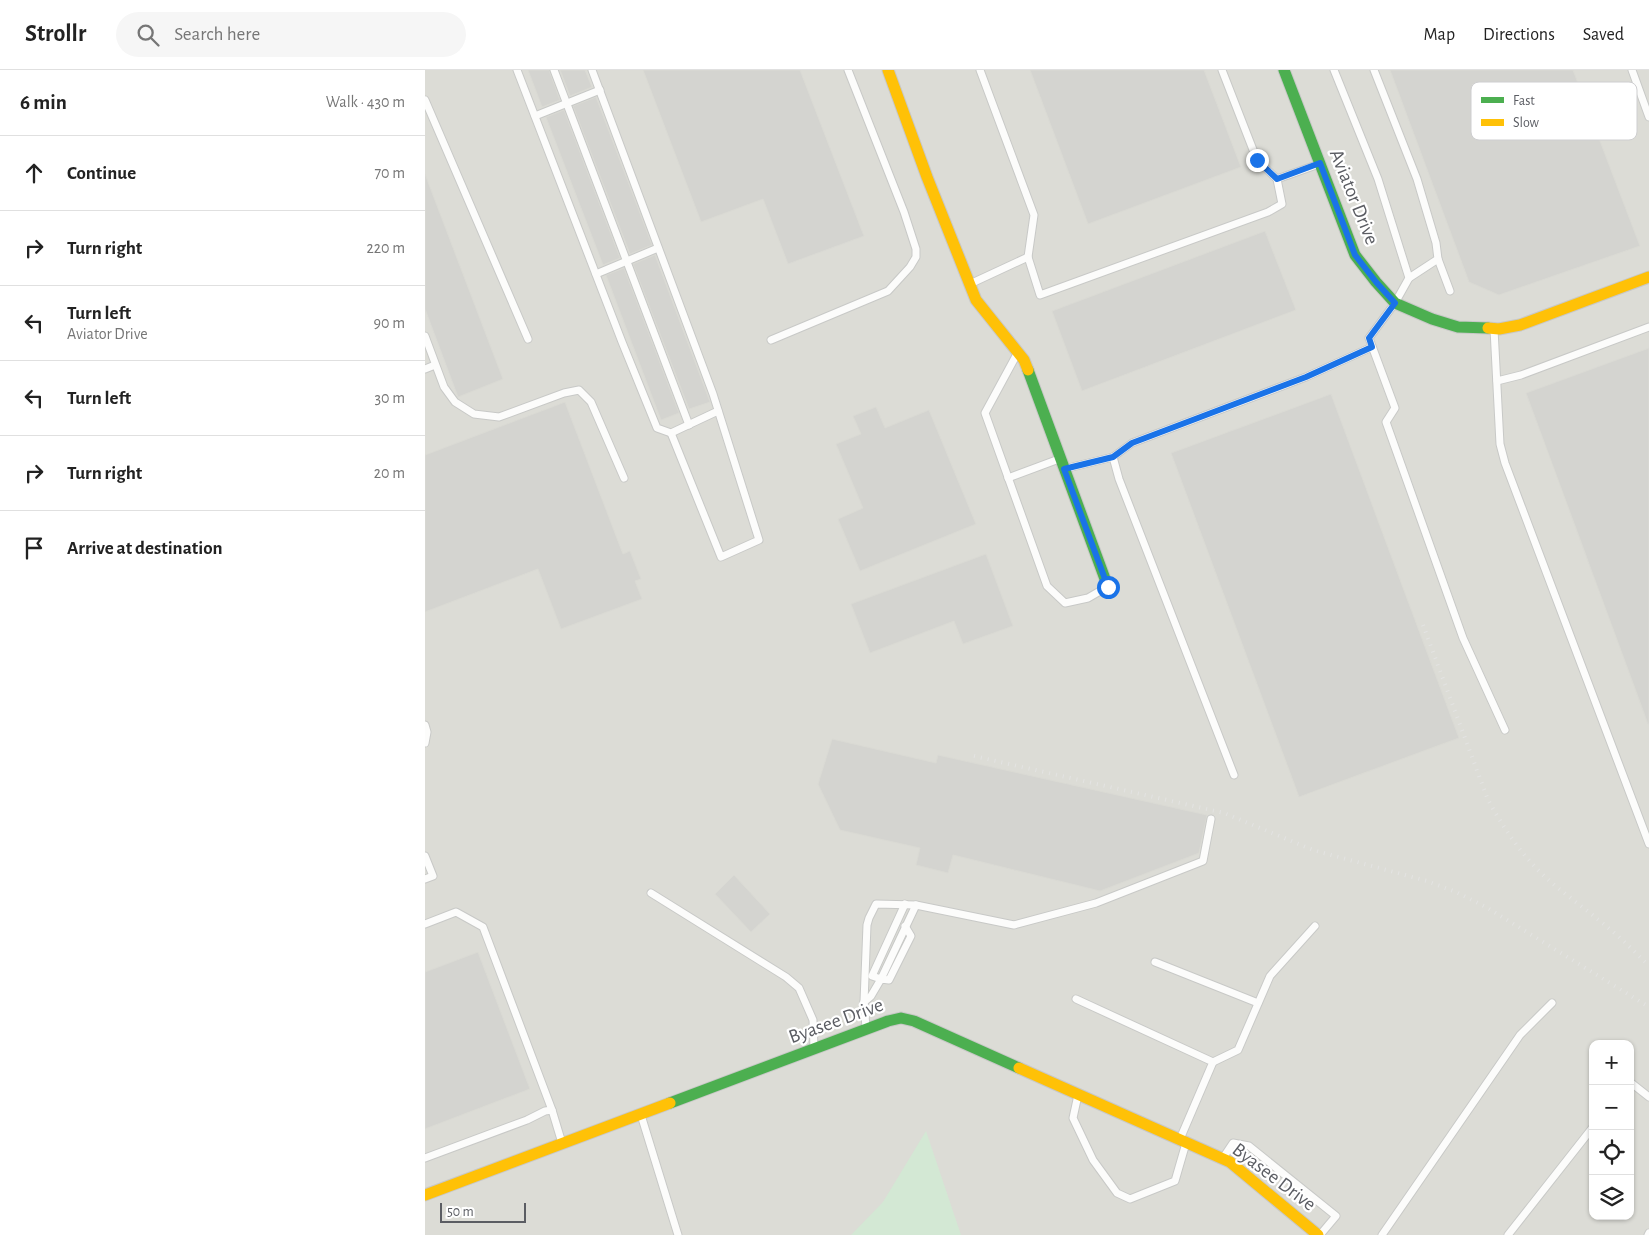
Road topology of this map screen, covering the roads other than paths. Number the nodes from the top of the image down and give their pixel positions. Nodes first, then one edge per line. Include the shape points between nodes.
1 (517, 70) edge
2 (554, 70) edge
3 (592, 70) edge
4 (848, 70) edge
5 (888, 70) edge
6 (980, 70) edge
7 (1223, 70) edge
8 (1284, 70) edge
9 (1334, 70) edge
10 (1374, 70) edge
11 (1632, 70) edge
12 (1636, 82) edge
13 (1637, 84) edge
14 (600, 90) junction
15 (425, 100) edge
16 (567, 103) junction
17 (535, 116) junction
18 (1649, 117) edge
19 (1320, 163) junction
20 (1277, 179) junction
21 (659, 248) junction
22 (1028, 257) junction
23 (1438, 259) junction
24 (626, 261) junction
25 (596, 274) junction
26 (1649, 277) edge
27 (1409, 278) junction
28 (970, 284) junction
29 (1450, 291) dead end
30 (1395, 303) junction
31 (1649, 327) edge
32 (1494, 329) junction
33 (425, 336) edge
34 (528, 339) dead end
35 (771, 340) dead end
36 (1372, 347) junction
37 (1018, 352) junction
38 (435, 365) junction
39 (425, 369) edge
40 (1497, 381) junction
41 (718, 411) junction
42 (689, 425) junction
43 (671, 433) junction
44 (1113, 457) junction
45 (1062, 464) junction
46 (624, 478) dead end
47 (1008, 478) junction
48 (1108, 587) joint
49 (425, 725) edge
50 (1505, 730) dead end
51 (425, 743) edge
52 (1234, 775) dead end
53 (1211, 819) dead end
54 (1649, 844) edge
55 (425, 856) edge
56 (425, 879) edge
57 (651, 893) dead end
58 (905, 904) junction
59 (916, 905) junction
60 (425, 924) edge
61 (1315, 926) dead end
62 (1155, 962) dead end
63 (881, 979) junction
64 (1076, 999) dead end
65 (864, 1002) junction
66 (1553, 1002) dead end
67 (1258, 1004) junction
68 (866, 1029) junction
69 (814, 1049) junction
70 (1213, 1062) junction
71 (1634, 1085) edge
72 (1079, 1095) junction
73 (1649, 1097) edge
74 (552, 1110) junction
75 (641, 1114) junction
76 (1591, 1130) edge
77 (1183, 1141) junction
78 (562, 1144) junction
79 (425, 1158) edge
80 (1223, 1159) junction
81 (425, 1195) edge
82 (679, 1235) edge
83 (1319, 1235) edge
84 (1382, 1235) edge
85 (1509, 1235) edge

1 - 17 lane
2 - 16 lane
3 - 14 lane
4 - 35 lane via 904,212 916,257 888,291
5 - 28 street
6 - 22 lane via 1034,215
7 - 20 lane via 1257,160
8 - 19 street, Aviator Drive
9 - 27 lane via 1378,179
10 - 23 lane via 1417,179
11 - 12 lane
13 - 18 lane
14 - 16 lane
14 - 21 lane
15 - 34 lane
16 - 17 lane
16 - 24 lane
17 - 25 lane
19 - 20 lane
19 - 30 street, Aviator Drive via 1355,255
20 - 22 lane via 1282,204 1268,212 1040,296
21 - 24 lane
21 - 41 lane
22 - 28 lane
23 - 27 lane
23 - 29 lane
24 - 25 lane
24 - 42 lane
25 - 43 lane via 657,428
26 - 32 street, Aviator Drive via 1520,325
27 - 30 lane
28 - 37 street via 985,313
30 - 32 street, Aviator Drive via 1458,327
30 - 36 lane via 1369,338
31 - 40 lane
32 - 40 lane
33 - 38 lane
36 - 44 lane via 1306,377 1132,443
36 - 50 lane via 1395,408 1386,422 1411,494 1463,638
37 - 45 street via 1024,360
37 - 47 lane via 985,413
38 - 39 lane
38 - 46 lane via 443,387 455,402 474,414 499,417 579,390 591,402
40 - 54 lane via 1500,444 1505,462
41 - 42 lane
41 - 43 lane via 759,540 721,557
42 - 43 lane
44 - 45 lane
44 - 52 lane via 1119,480
45 - 47 lane
45 - 48 street
47 - 48 lane via 1047,586 1065,603 1089,598
49 - 51 lane
53 - 59 lane via 1203,861 1096,903 1014,925
55 - 56 lane via 433,876
57 - 69 lane via 799,988 813,1020
58 - 59 lane
58 - 63 lane via 872,976
58 - 65 lane via 876,904 869,918
59 - 63 lane
60 - 74 lane via 456,912 483,927
61 - 67 lane via 1271,976
62 - 67 lane
63 - 65 lane
64 - 70 lane
65 - 68 lane
66 - 84 lane via 1520,1035
67 - 70 lane via 1238,1050
68 - 69 street, Byasee Drive
68 - 72 street, Byasee Drive via 889,1020 914,1021
69 - 75 street, Byasee Drive
70 - 77 lane
71 - 73 lane
72 - 77 street, Byasee Drive
72 - 77 lane via 1073,1118 1093,1160 1117,1193 1130,1199 1175,1182
74 - 78 lane
74 - 79 lane
75 - 78 street, Byasee Drive
75 - 82 lane
76 - 85 lane
77 - 80 street, Byasee Drive
78 - 81 street, Byasee Drive
80 - 83 street, Byasee Drive
80 - 83 lane via 1233,1143 1249,1146 1336,1216

